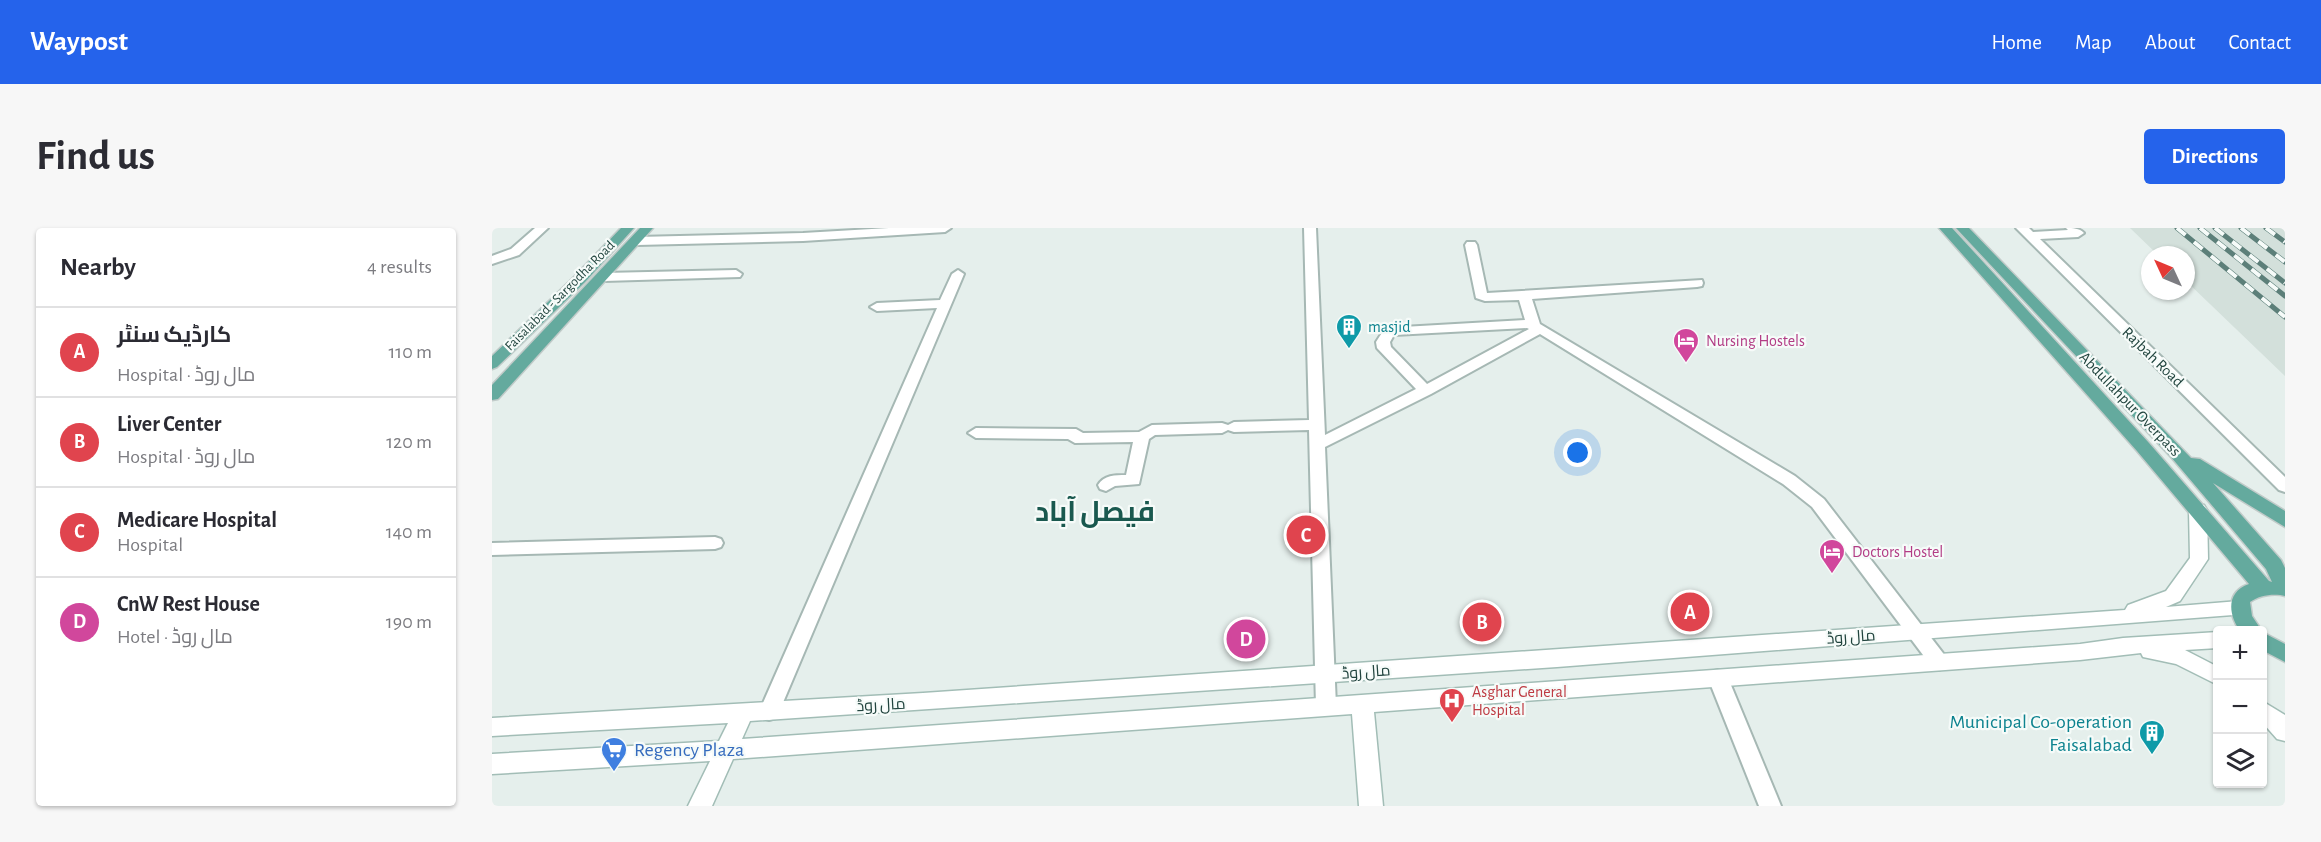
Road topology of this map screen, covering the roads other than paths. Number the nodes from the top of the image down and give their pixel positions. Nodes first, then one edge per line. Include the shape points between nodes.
1 (542, 228) edge
2 (628, 228) edge
3 (647, 228) edge
4 (945, 228) edge
5 (1310, 228) edge
6 (1945, 228) edge
7 (1962, 228) edge
8 (2072, 228) edge
9 (2026, 232) edge
10 (637, 241) junction
11 (1471, 245) dead end
12 (492, 260) edge
13 (736, 274) dead end
14 (958, 274) dead end
15 (604, 277) junction
16 (1697, 283) dead end
17 (1524, 296) junction
18 (945, 304) junction
19 (877, 308) dead end
20 (1537, 327) junction
21 (519, 339) junction
22 (492, 357) edge
23 (492, 364) edge
24 (498, 382) edge
25 (1426, 391) junction
26 (492, 395) edge
27 (1317, 425) junction
28 (976, 433) dead end
29 (1142, 437) junction
30 (1318, 444) junction
31 (2177, 453) junction
32 (1106, 485) dead end
33 (2285, 486) edge
34 (2198, 510) junction
35 (2285, 520) edge
36 (715, 543) dead end
37 (492, 549) edge
38 (2263, 588) junction
39 (2285, 590) edge
40 (2239, 609) junction
41 (2114, 618) junction
42 (2249, 626) edge
43 (1916, 632) junction
44 (2213, 640) edge
45 (2267, 643) edge
46 (2123, 645) junction
47 (2285, 654) edge
48 (1939, 662) junction
49 (1324, 675) junction
50 (2213, 675) edge
51 (1718, 678) junction
52 (1362, 703) junction
53 (1326, 706) junction
54 (768, 712) junction
55 (742, 713) junction
56 (2267, 714) edge
57 (492, 727) edge
58 (2285, 732) edge
59 (725, 750) junction
60 (492, 764) edge
61 (700, 806) edge
62 (1371, 806) edge
63 (1770, 806) edge

1 - 12 street via 515,252
2 - 21 main road, Faisalabad - Sargodha Road
3 - 10 main road, Faisalabad - Sargodha Road
4 - 10 street via 803,237
5 - 27 street
6 - 34 main road, Abdullahpur Overpass
7 - 31 main road, Abdullahpur Overpass
8 - 9 street via 2078,233
9 - 33 street, Rajbah Road
10 - 15 main road, Faisalabad - Sargodha Road
11 - 17 street via 1481,295
13 - 15 street
14 - 18 street
15 - 24 main road, Faisalabad - Sargodha Road
16 - 17 street
17 - 20 street
18 - 19 street
18 - 54 street
20 - 25 street
20 - 25 street via 1390,331 1384,348
20 - 43 street via 1789,480 1818,503
21 - 22 main road
21 - 23 main road, Faisalabad - Sargodha Road
24 - 26 main road, Faisalabad - Sargodha Road
25 - 30 street
27 - 29 street via 1152,430
27 - 30 street
28 - 29 street
29 - 32 street via 1133,480
30 - 49 street
31 - 35 main road
31 - 39 main road, Abdullahpur Overpass via 2274,565
34 - 38 main road, Abdullahpur Overpass
34 - 41 main road via 2200,556 2173,596
36 - 37 street
38 - 39 main road
38 - 40 main road via 2244,594
40 - 41 main road, مال روڈ
40 - 42 main road
41 - 43 main road, مال روڈ
43 - 48 street
43 - 49 main road, مال روڈ
44 - 46 main road, مال روڈ
45 - 47 main road
46 - 48 main road, مال روڈ via 2080,652
46 - 50 main road via 2180,657
48 - 51 main road, مال روڈ
49 - 53 street
49 - 54 main road, مال روڈ
51 - 52 main road, مال روڈ
51 - 63 street
52 - 53 main road, مال روڈ
52 - 62 main road
53 - 59 main road, مال روڈ
54 - 55 main road, مال روڈ
55 - 57 main road, مال روڈ
55 - 59 main road
56 - 58 main road
59 - 60 main road, مال روڈ
59 - 61 main road

